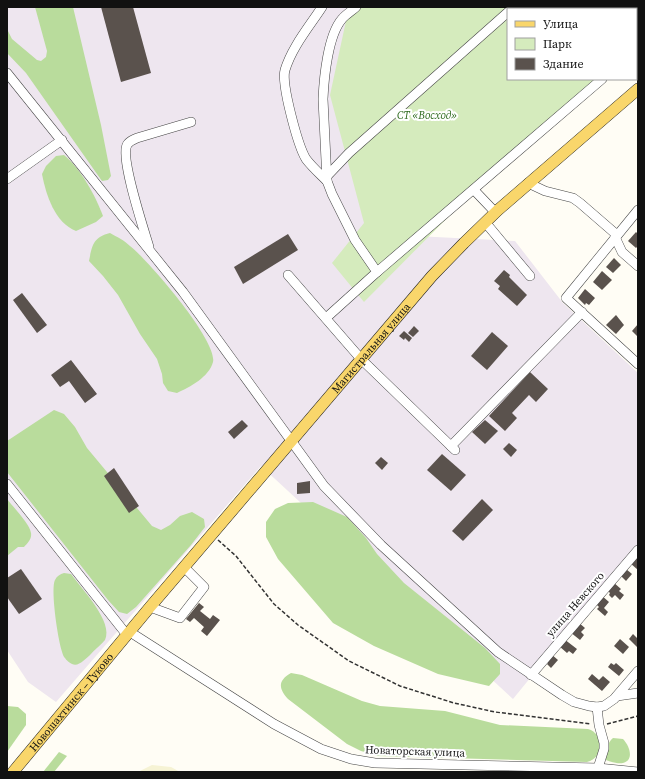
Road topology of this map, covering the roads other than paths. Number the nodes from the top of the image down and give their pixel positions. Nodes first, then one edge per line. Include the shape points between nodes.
1 (322, 7) edge
2 (356, 7) edge
3 (507, 13) edge
4 (7, 73) edge
5 (601, 80) edge
6 (638, 90) edge
7 (190, 122) dead end
8 (62, 140) junction
9 (327, 178) junction
10 (7, 179) edge
11 (528, 183) junction
12 (474, 190) junction
13 (638, 210) edge
14 (495, 212) junction
15 (485, 222) junction
16 (616, 236) junction
17 (151, 252) junction
18 (638, 266) edge
19 (377, 272) junction
20 (288, 276) dead end
21 (530, 276) dead end
22 (582, 312) junction
23 (326, 318) junction
24 (361, 359) junction
25 (638, 364) edge
26 (291, 442) junction
27 (7, 484) edge
28 (638, 550) edge
29 (184, 567) junction
30 (150, 607) junction
31 (128, 633) junction
32 (638, 671) edge
33 (531, 675) junction
34 (638, 693) edge
35 (617, 696) junction
36 (597, 707) junction
37 (598, 768) junction
38 (13, 772) edge
39 (638, 772) edge

1 - 9 street via 291,55 284,72 285,89 305,157 311,166
2 - 9 street via 342,18 336,27 328,54 323,99
3 - 9 street via 349,153
4 - 8 street
5 - 12 street
6 - 11 main road, Магистральная улица
7 - 17 street via 137,138 126,146 133,195
8 - 10 street
8 - 17 street
9 - 19 street via 332,194 355,240
11 - 14 main road, Магистральная улица
11 - 16 street via 545,191 573,198
12 - 14 street
12 - 19 street
13 - 16 street
14 - 15 main road, Магистральная улица
15 - 21 street
15 - 24 main road, Магистральная улица via 432,276
16 - 18 street via 622,252
16 - 22 street via 566,298
17 - 26 street via 183,292
19 - 23 street
20 - 23 street
22 - 24 street via 453,448
22 - 25 street
23 - 24 street
24 - 26 main road, Магистральная улица
26 - 29 main road, Магистральная улица
26 - 33 street via 324,486 381,545 498,652
27 - 31 street, Новаторская улица
28 - 33 street, улица Невского
29 - 30 main road, Магистральная улица
29 - 30 street via 204,587 180,618
30 - 31 main road, Магистральная улица
31 - 37 street, Новаторская улица via 274,724 321,749 351,760 375,763
31 - 38 main road, Новошахтинск – Гуково
32 - 35 street
33 - 36 street via 574,702
34 - 35 street
35 - 36 street via 604,706
36 - 37 street via 604,743
37 - 39 street, Новаторская улица

